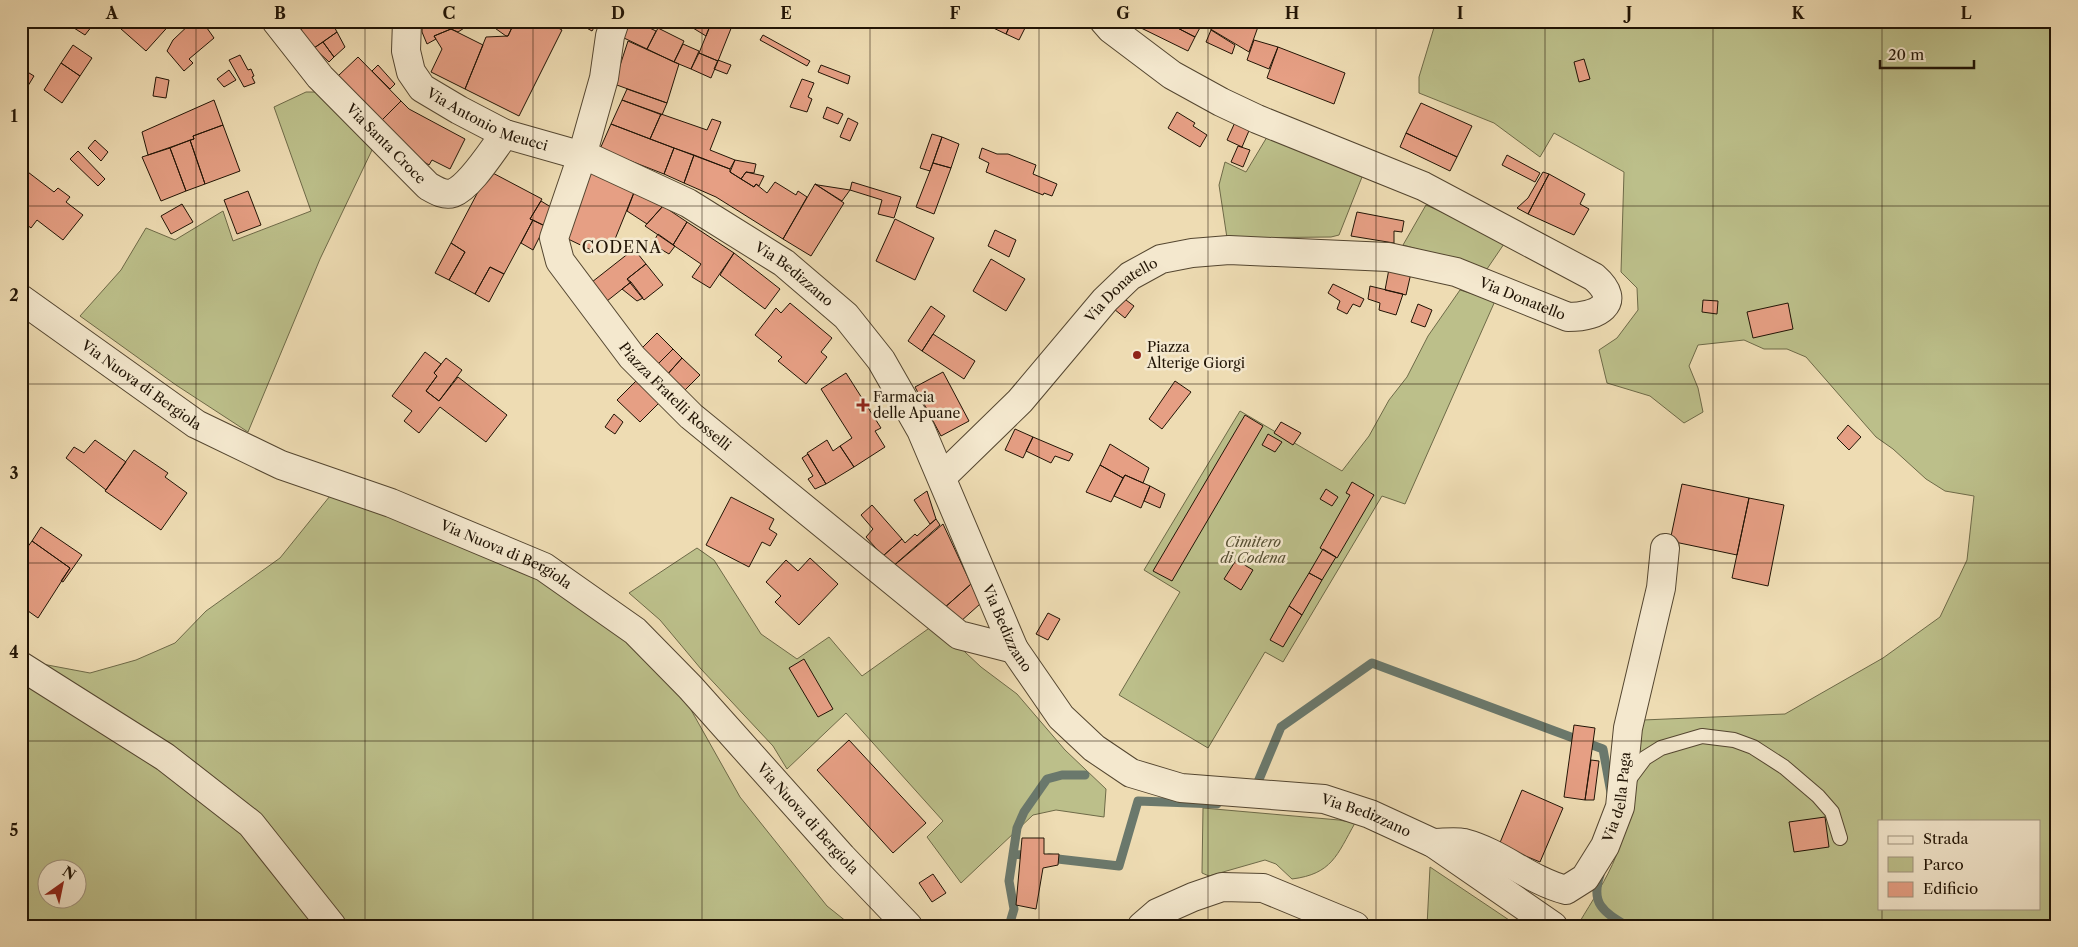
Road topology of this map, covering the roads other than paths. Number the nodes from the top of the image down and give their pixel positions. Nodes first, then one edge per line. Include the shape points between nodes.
1 (276, 21) edge
2 (407, 21) edge
3 (616, 21) edge
4 (1104, 21) edge
5 (505, 134) junction
6 (587, 157) junction
7 (21, 299) edge
8 (942, 477) junction
9 (1665, 548) dead end
10 (1014, 648) junction
11 (21, 666) edge
12 (1622, 788) junction
13 (1840, 838) dead end
14 (1433, 843) junction
15 (332, 926) edge
16 (908, 926) edge
17 (1142, 926) edge
18 (1355, 926) edge
19 (1552, 926) edge

1 - 5 street, Via Santa Croce via 320,77 428,186 442,194 462,187
2 - 5 street, Via Antonio Meucci via 406,51 410,72 422,88
3 - 6 street, Piazza Fratelli Rosselli via 610,36
4 - 8 street, Via Donatello via 1110,29 1172,75 1221,102 1423,186 1594,277 1608,293 1607,302 1600,311 1585,317 1568,317 1456,272 1388,257 1229,250 1161,259 1130,276 1105,300 1020,401
5 - 6 street, Via Antonio Meucci
6 - 8 street, Via Bedizzano via 688,203 745,237 784,263 846,316 881,360 921,430
6 - 10 street, Piazza Fratelli Rosselli via 554,238 560,262 632,357 691,416 959,635
7 - 16 street, Via Nuova di Bergiola via 196,424 281,465 391,503 544,567 635,631
8 - 10 street, Via Bedizzano
9 - 12 street, Via della Paga via 1661,588 1628,728
10 - 14 street, Via Bedizzano via 1061,717 1094,748 1131,773 1181,788 1324,800 1370,814
11 - 15 street via 165,757 251,824
12 - 13 lane via 1645,758 1662,748 1702,736 1734,740 1753,747 1784,767 1818,796 1832,812
12 - 14 street, Via della Paga via 1620,807 1604,846 1585,878 1566,890 1544,884 1490,852 1462,843
14 - 19 street, Via Bedizzano
17 - 18 street via 1157,914 1222,887 1263,888

